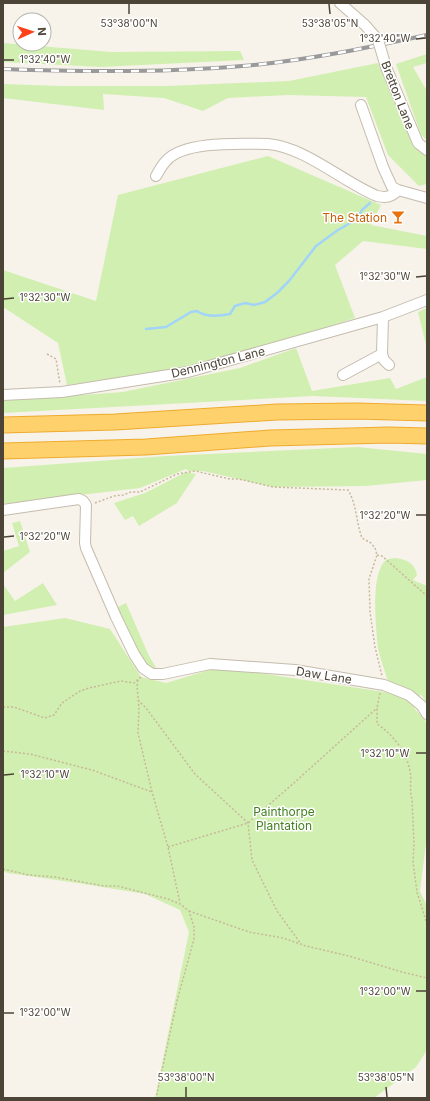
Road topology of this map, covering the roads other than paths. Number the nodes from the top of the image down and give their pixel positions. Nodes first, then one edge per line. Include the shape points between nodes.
1 (340, 3) edge
2 (361, 106) dead end
3 (427, 150) edge
4 (156, 176) dead end
5 (398, 190) junction
6 (427, 198) edge
7 (427, 300) edge
8 (383, 317) junction
9 (382, 354) junction
10 (389, 365) dead end
11 (343, 376) dead end
12 (3, 394) edge
13 (427, 413) edge
14 (3, 425) edge
15 (427, 436) edge
16 (3, 451) edge
17 (3, 510) edge
18 (427, 714) edge

1 - 3 street, Bretton Lane, bridge via 378,40 386,67 418,143
2 - 5 street via 383,167 392,187
4 - 5 street via 166,161 179,152 206,146 268,144 295,151 378,196 391,196
5 - 6 street
7 - 8 street, Dennington Lane
8 - 9 street
8 - 12 street, Dennington Lane via 188,372 62,392
9 - 10 street
9 - 11 street
13 - 14 highway via 277,412 115,422
15 - 16 highway via 270,438 146,447
17 - 18 street, Daw Lane via 79,499 84,502 86,548 119,623 145,671 162,674 210,664 295,670 384,685 409,695

